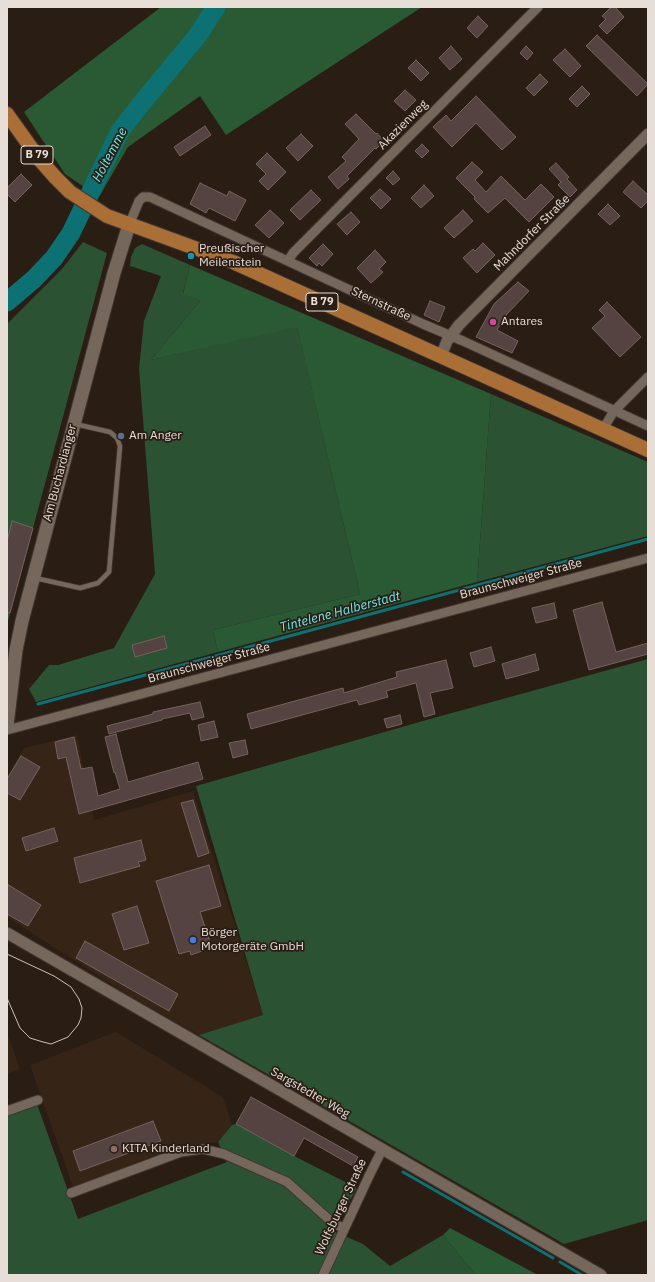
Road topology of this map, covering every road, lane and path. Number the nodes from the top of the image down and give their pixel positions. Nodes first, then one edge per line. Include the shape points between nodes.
1 (538, 7) edge
2 (7, 114) edge
3 (648, 134) edge
4 (129, 225) junction
5 (288, 261) junction
6 (451, 335) junction
7 (441, 356) junction
8 (648, 376) edge
9 (614, 411) junction
10 (73, 424) junction
11 (648, 426) edge
12 (603, 429) junction
13 (648, 450) edge
14 (648, 558) edge
15 (33, 578) junction
16 (7, 725) edge
17 (7, 730) edge
18 (7, 933) edge
19 (38, 1100) dead end
20 (7, 1111) edge
21 (382, 1150) junction
22 (71, 1193) dead end
23 (344, 1228) junction
24 (323, 1275) edge
25 (601, 1275) edge

1 - 5 street, Akazienweg via 293,253
2 - 4 main road, Sternstraße / B 79 via 48,169 70,192 103,213
3 - 6 street, Mahndorfer Straße
4 - 5 street, Sternstraße via 139,201 143,197 150,197
4 - 7 main road, Sternstraße / B 79 via 233,262
4 - 10 main road, Am Buchardianger
5 - 6 street, Sternstraße
6 - 7 street, Mahndorfer Straße
6 - 9 street, Sternstraße
7 - 12 main road, Sternstraße / B 79
8 - 9 street
9 - 11 street, Sternstraße
9 - 12 street
10 - 15 main road, Am Buchardianger
10 - 15 lane via 110,432 117,438 120,446 109,572 98,583 80,588
12 - 13 main road, Sternstraße / B 79
14 - 17 street, Braunschweiger Straße
15 - 16 main road, Am Buchardianger via 16,650
18 - 21 street, Sargstedter Weg
19 - 20 street
21 - 23 street, Wolfsburger Straße
21 - 25 street, Sargstedter Weg
22 - 23 street via 181,1152 203,1149 224,1154 287,1182 334,1224
23 - 24 street, Wolfsburger Straße

